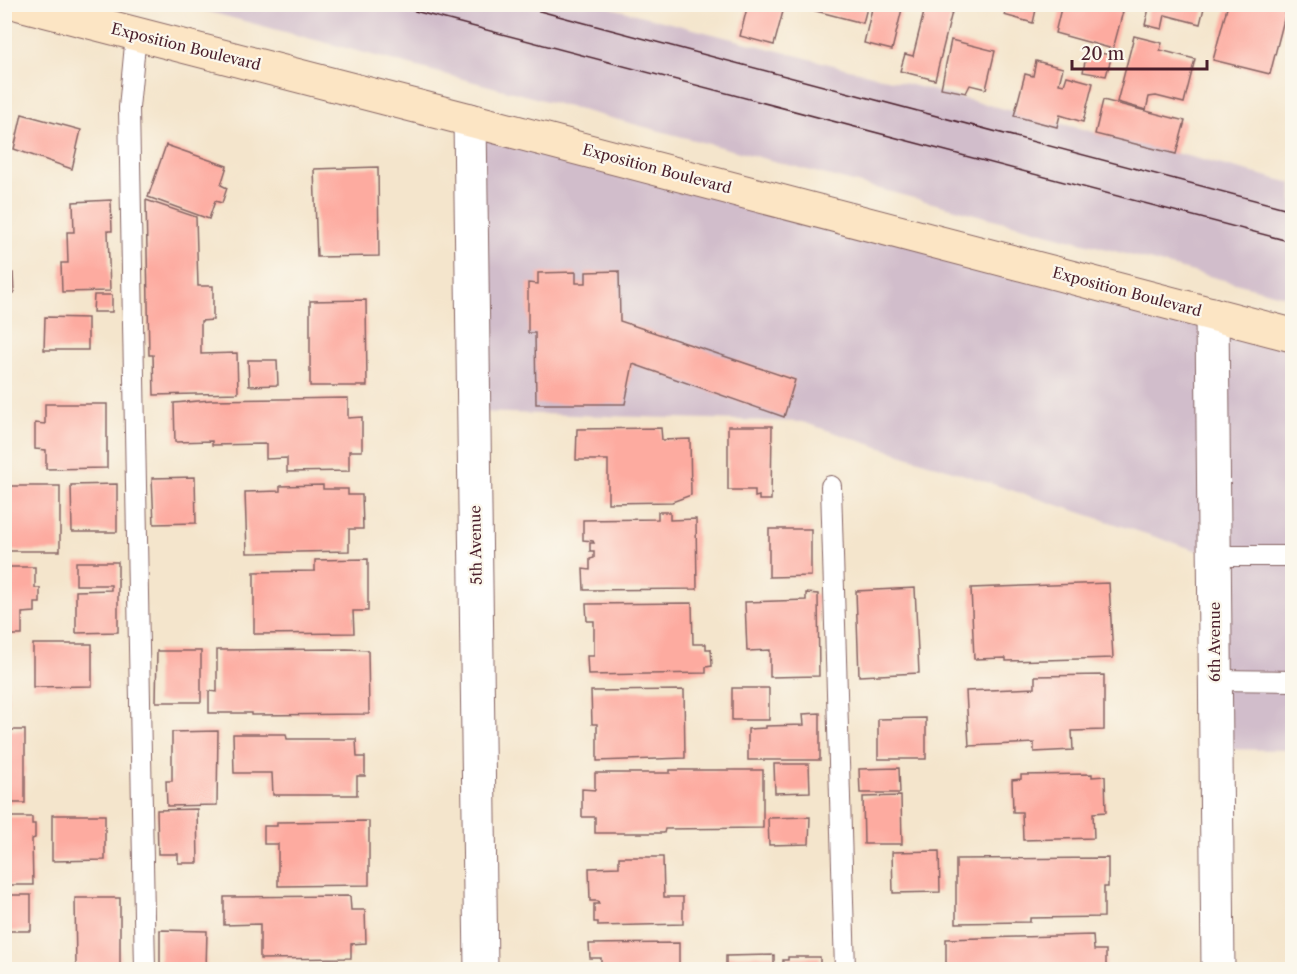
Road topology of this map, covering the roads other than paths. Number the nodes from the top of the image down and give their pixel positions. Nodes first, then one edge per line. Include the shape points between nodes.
1 (20, 4) edge
2 (136, 34) junction
3 (470, 120) junction
4 (1212, 314) junction
5 (1293, 335) edge
6 (831, 486) dead end
7 (1293, 555) edge
8 (1215, 556) junction
9 (1215, 680) junction
10 (1293, 681) edge
11 (145, 969) edge
12 (481, 969) edge
13 (845, 969) edge
14 (1218, 969) edge

1 - 2 street, Exposition Boulevard
2 - 3 street, Exposition Boulevard
2 - 11 lane via 129,108
3 - 4 street, Exposition Boulevard
3 - 12 street, 5th Avenue
4 - 5 street, Exposition Boulevard
4 - 8 street, 6th Avenue
6 - 13 lane
7 - 8 lane
8 - 9 street, 6th Avenue
9 - 10 lane
9 - 14 street, 6th Avenue

